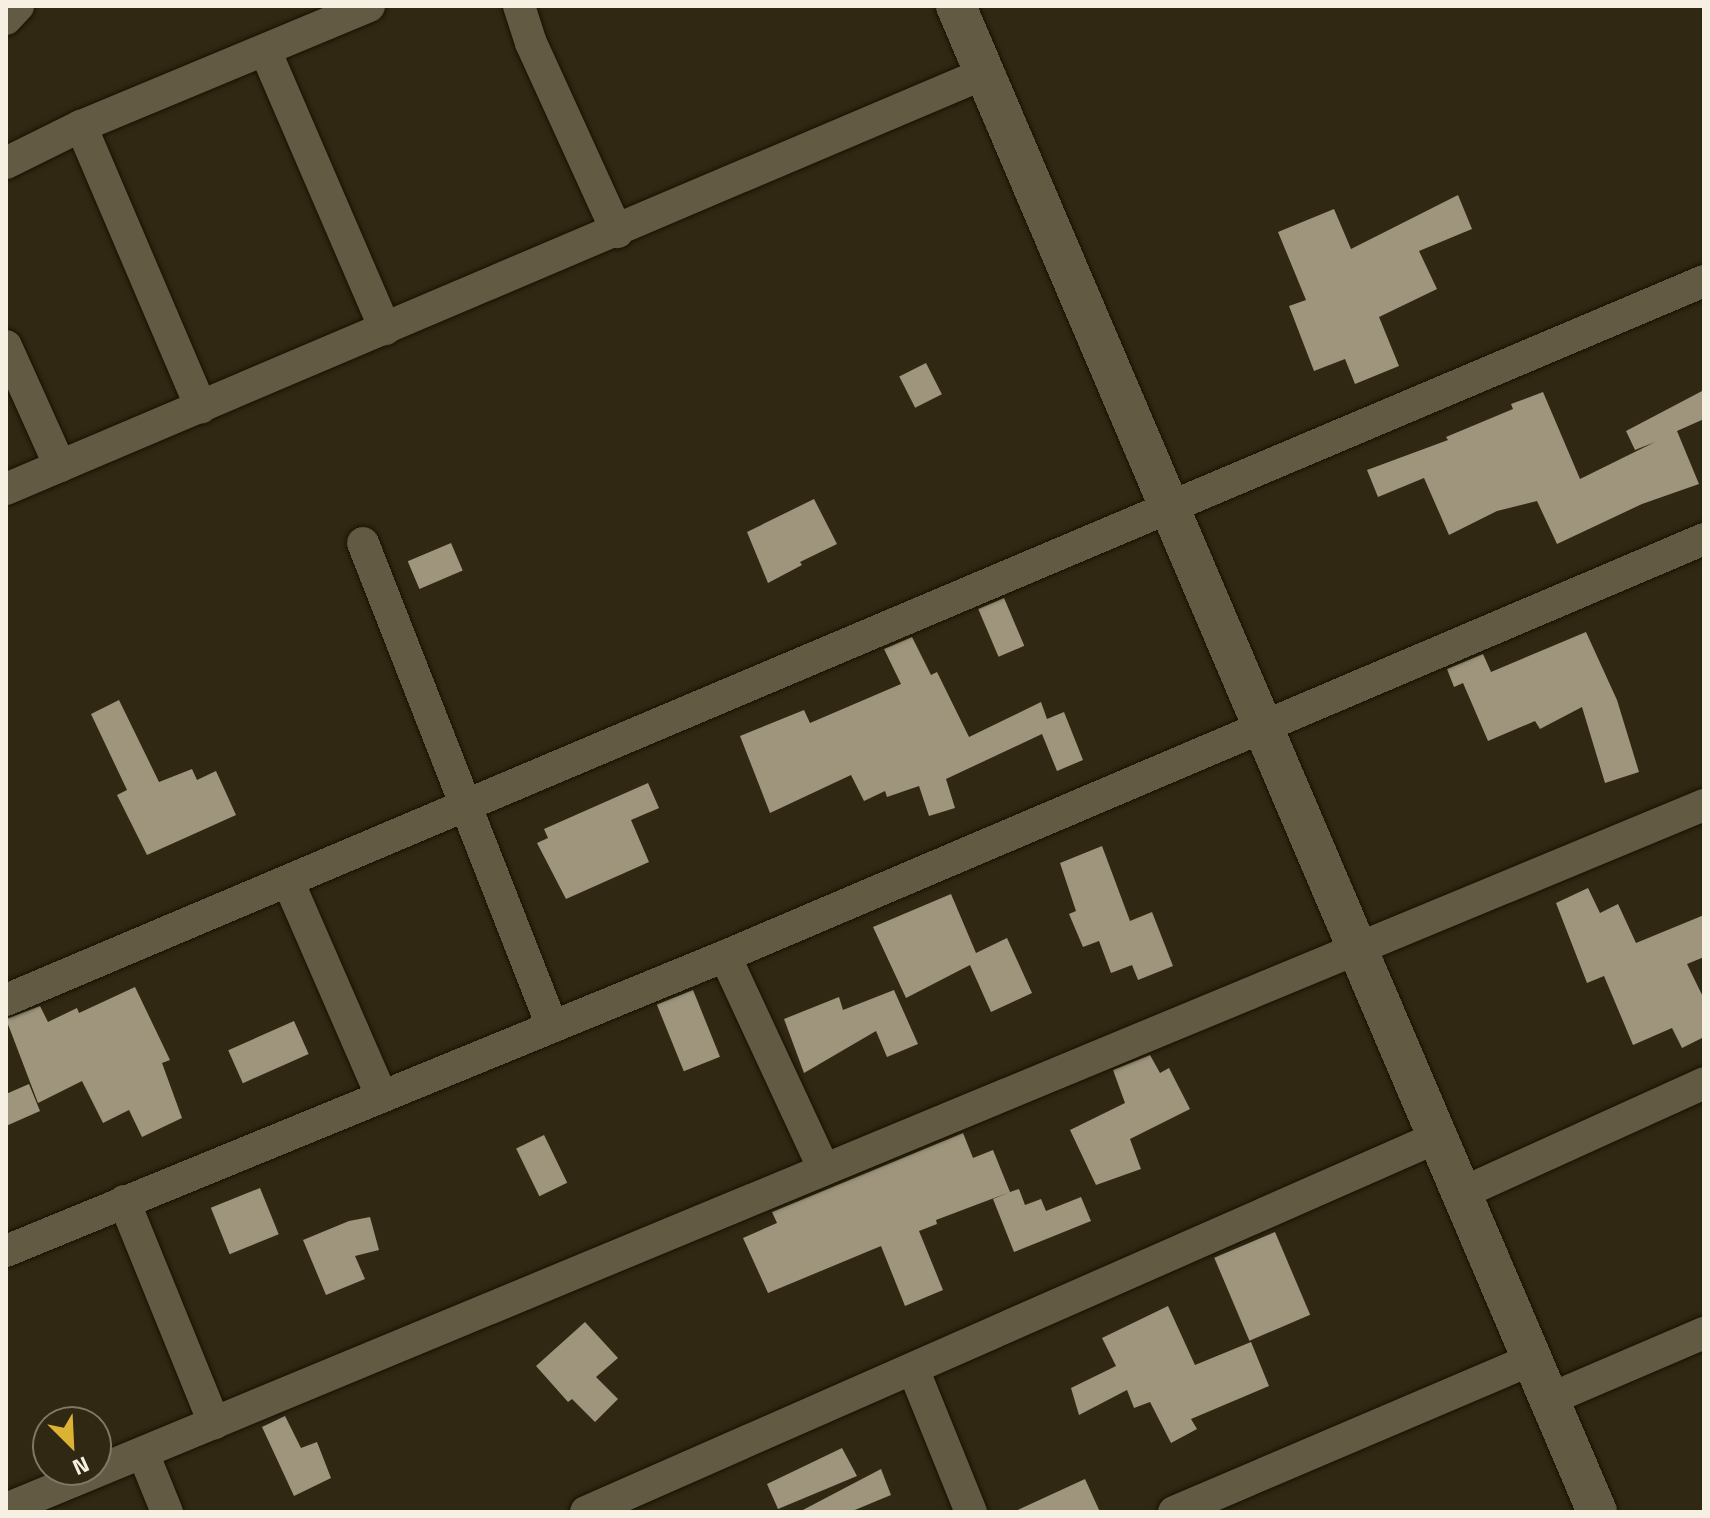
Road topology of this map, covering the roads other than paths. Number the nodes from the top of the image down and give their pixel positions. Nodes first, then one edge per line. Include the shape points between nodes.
1 (18, 6) edge
2 (369, 6) edge
3 (519, 6) edge
4 (956, 6) edge
5 (6, 19) edge
6 (265, 50) junction
7 (985, 73) junction
8 (81, 126) junction
9 (6, 163) edge
10 (617, 232) junction
11 (1704, 281) edge
12 (385, 329) junction
13 (6, 346) edge
14 (201, 407) junction
15 (60, 466) junction
16 (6, 489) edge
17 (1171, 510) junction
18 (1704, 539) edge
19 (363, 543) dead end
20 (1263, 726) junction
21 (468, 805) junction
22 (1704, 805) edge
23 (288, 881) junction
24 (1357, 948) junction
25 (725, 956) junction
26 (6, 1000) edge
27 (552, 1026) junction
28 (1704, 1083) edge
29 (381, 1095) junction
30 (1438, 1137) junction
31 (824, 1169) junction
32 (1462, 1193) junction
33 (124, 1201) junction
34 (6, 1251) edge
35 (1704, 1333) edge
36 (1533, 1359) junction
37 (914, 1371) junction
38 (1550, 1399) junction
39 (214, 1423) junction
40 (143, 1453) junction
41 (6, 1509) edge
42 (167, 1512) edge
43 (586, 1512) edge
44 (971, 1512) edge
45 (1174, 1512) edge
46 (1597, 1512) edge

1 - 5 street
2 - 6 street
3 - 10 street
4 - 7 street
6 - 8 street
6 - 12 street
7 - 10 street
7 - 17 street
8 - 9 street
8 - 14 street
10 - 12 street
11 - 17 street
12 - 14 street
13 - 15 street
14 - 15 street
15 - 16 street
17 - 20 street
17 - 21 street
18 - 20 street
19 - 21 street
20 - 24 street
20 - 25 street
21 - 23 street
21 - 27 street
22 - 24 street
23 - 26 street
23 - 29 street
24 - 30 street
24 - 31 street
25 - 27 street
25 - 31 street
27 - 29 street
28 - 32 street
29 - 33 street
30 - 32 street
30 - 37 street
31 - 39 street
32 - 36 street
33 - 34 street
33 - 39 street
35 - 38 street
36 - 38 street
36 - 45 street
37 - 43 street
37 - 44 street
38 - 46 street
39 - 40 street
40 - 41 street
40 - 42 street

